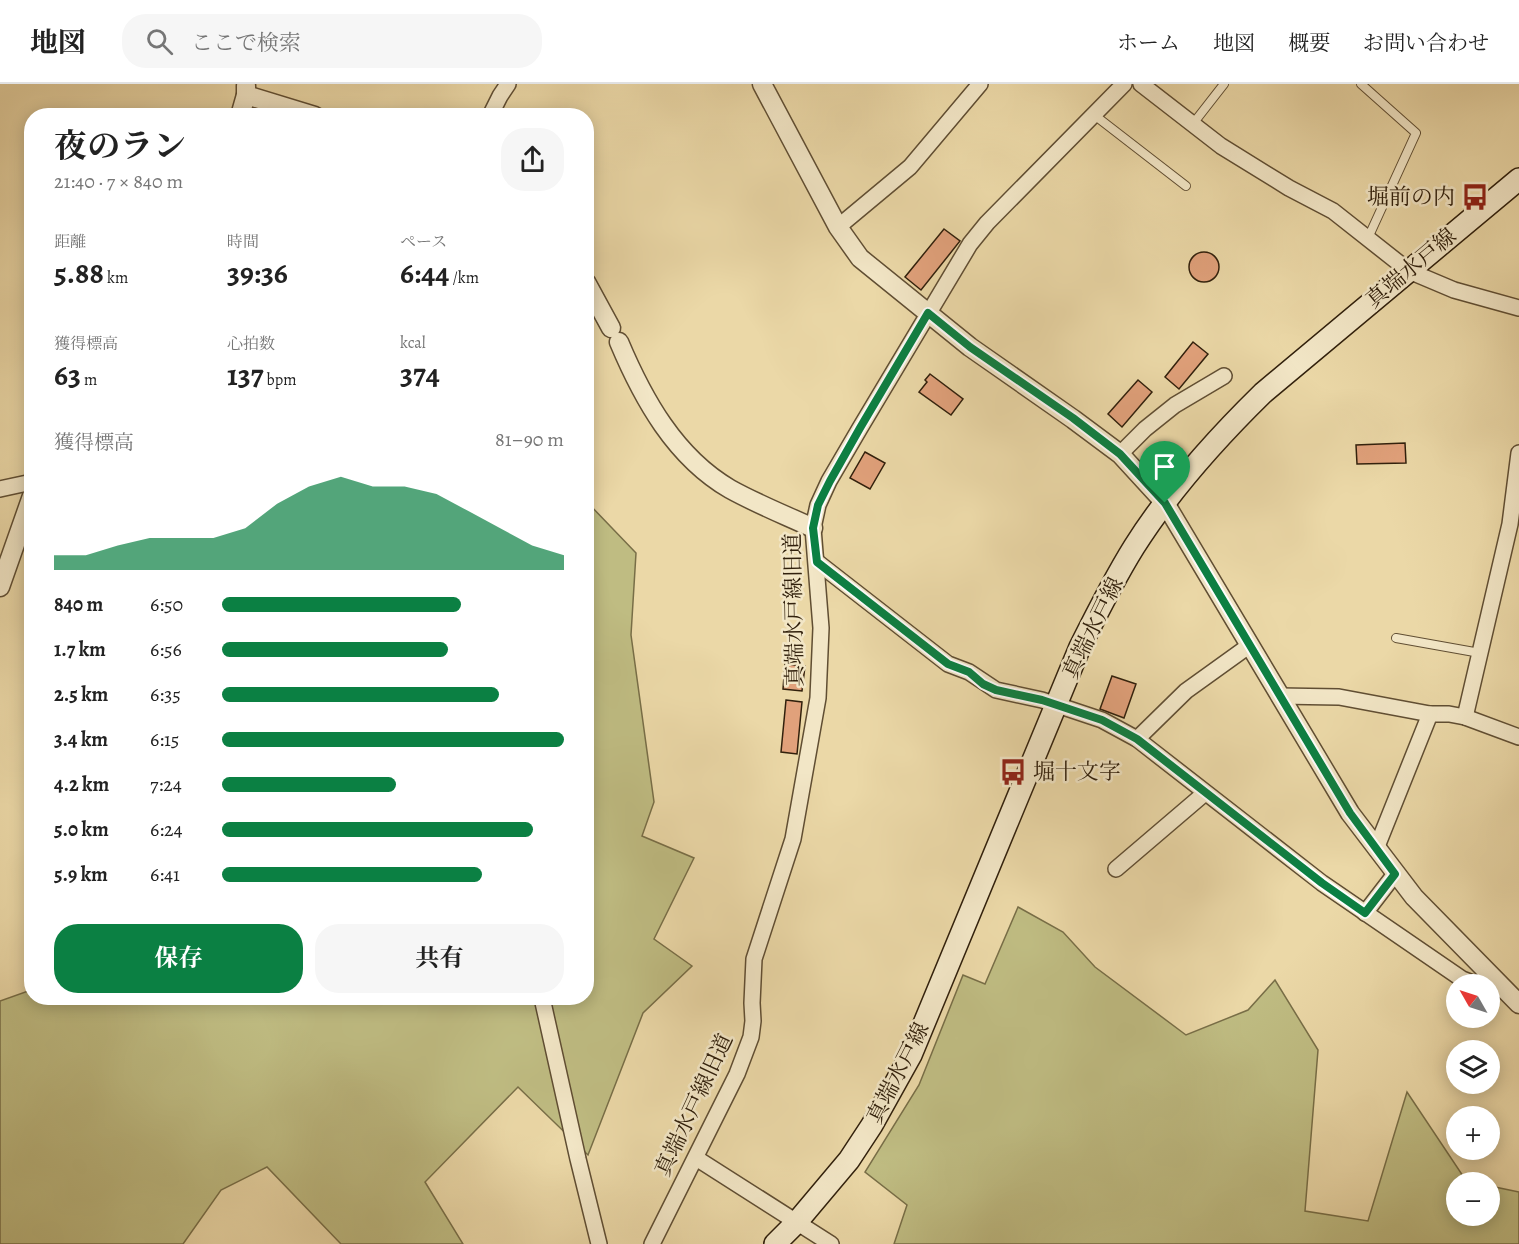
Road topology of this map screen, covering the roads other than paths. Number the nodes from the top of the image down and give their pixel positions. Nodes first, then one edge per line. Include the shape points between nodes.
1 (508, 84) edge
2 (762, 84) edge
3 (980, 84) edge
4 (1124, 84) edge
5 (1141, 84) edge
6 (1224, 84) edge
7 (1361, 84) edge
8 (246, 90) edge
9 (242, 108) edge
10 (294, 108) edge
11 (494, 108) edge
12 (1093, 114) junction
13 (1192, 125) junction
14 (1519, 179) edge
15 (1186, 186) dead end
16 (838, 227) junction
17 (1368, 238) junction
18 (1409, 271) junction
19 (594, 297) edge
20 (1519, 308) edge
21 (928, 313) junction
22 (1224, 376) dead end
23 (1519, 453) edge
24 (1120, 454) junction
25 (24, 484) edge
26 (0, 489) edge
27 (1165, 503) junction
28 (24, 519) edge
29 (1515, 525) edge
30 (813, 528) junction
31 (817, 562) junction
32 (0, 587) edge
33 (1396, 638) dead end
34 (1250, 645) junction
35 (1480, 653) junction
36 (1279, 696) junction
37 (1056, 705) junction
38 (1430, 714) junction
39 (1466, 717) junction
40 (1519, 737) edge
41 (1137, 739) junction
42 (1205, 793) junction
43 (1376, 849) junction
44 (1116, 869) dead end
45 (1395, 874) junction
46 (1365, 913) junction
47 (1455, 974) edge
48 (1484, 974) edge
49 (1500, 990) edge
50 (1519, 1004) edge
51 (545, 1005) edge
52 (696, 1158) junction
53 (796, 1223) junction
54 (599, 1244) edge
55 (652, 1244) edge
56 (775, 1244) edge
57 (831, 1244) edge

1 - 11 street
2 - 16 street
3 - 16 street via 909,167
4 - 12 street, 真端水戸線旧道
5 - 13 street
6 - 13 lane
7 - 17 lane via 1416,133
8 - 9 street
8 - 10 street
12 - 15 lane
12 - 21 street, 真端水戸線旧道 via 981,230
13 - 17 street via 1289,188 1333,211
14 - 18 main road, 真端水戸線
16 - 21 street via 860,258
17 - 18 street
18 - 20 street via 1454,290
18 - 27 main road, 真端水戸線 via 1263,393 1224,431
19 - 30 street via 663,428 705,471 737,492
21 - 24 street
21 - 30 street, 真端水戸線旧道 via 830,481 818,505
22 - 24 street via 1175,405
23 - 29 street
24 - 27 street
25 - 26 street
27 - 34 street
27 - 37 main road, 真端水戸線 via 1102,603
28 - 32 street
29 - 35 street
30 - 31 street, 真端水戸線旧道
31 - 37 street via 948,664 996,690
31 - 52 street, 真端水戸線旧道 via 821,628 818,698 793,839 754,959 751,1037
33 - 35 lane
34 - 36 street
34 - 41 street via 1186,691
35 - 39 street
36 - 38 street via 1339,697
36 - 43 street
37 - 41 street via 1102,720
37 - 53 main road, 真端水戸線 via 911,1055 849,1160
38 - 39 street
38 - 43 street
39 - 40 street
41 - 42 street
42 - 44 street
42 - 46 street
43 - 45 street
45 - 46 street
45 - 48 street
46 - 47 street
49 - 50 street
51 - 54 street
52 - 53 street
52 - 55 street, 真端水戸線旧道
53 - 56 main road, 真端水戸線
53 - 57 street

